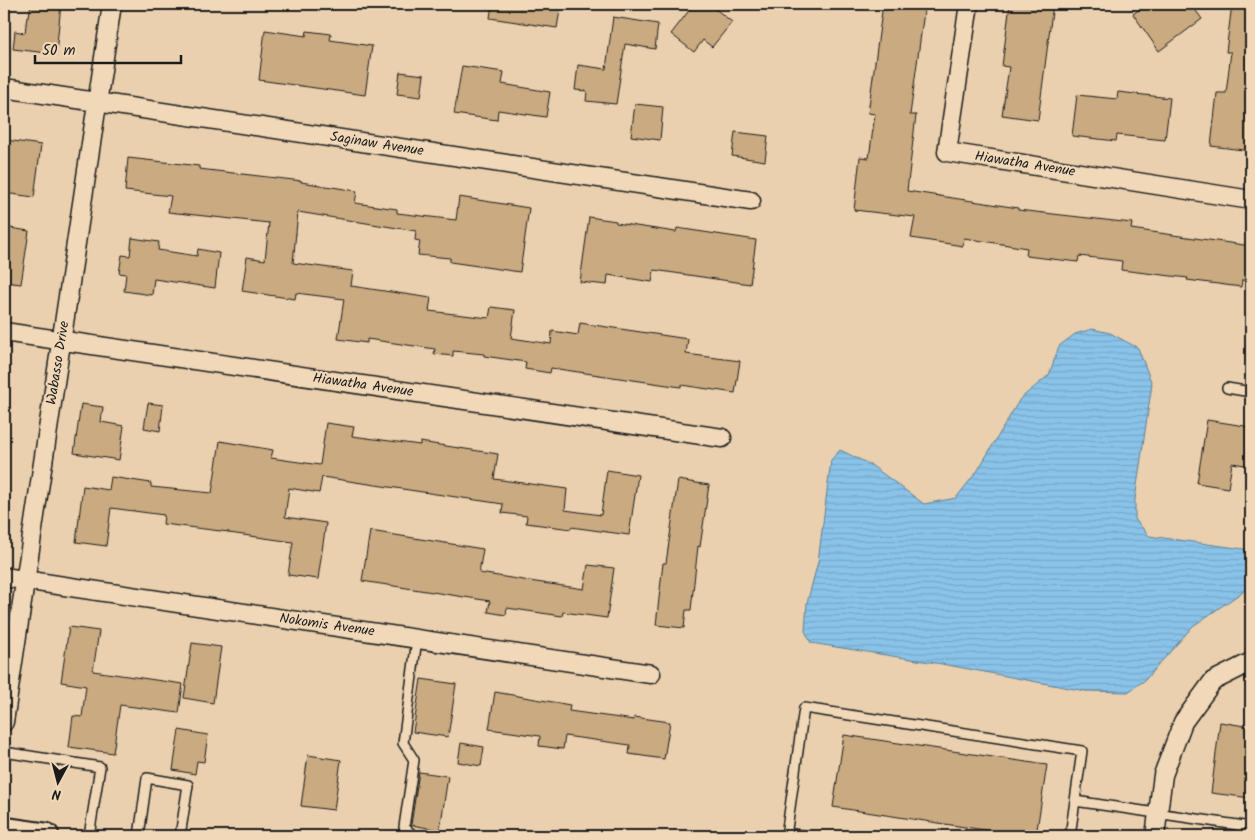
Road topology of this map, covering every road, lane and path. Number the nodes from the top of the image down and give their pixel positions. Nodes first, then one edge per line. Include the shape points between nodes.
1 (112, 4) edge
2 (969, 4) edge
3 (4, 88) edge
4 (97, 102) junction
5 (1251, 200) edge
6 (751, 201) dead end
7 (4, 332) edge
8 (62, 341) junction
9 (1226, 388) dead end
10 (1251, 392) edge
11 (722, 438) dead end
12 (4, 577) edge
13 (25, 580) junction
14 (417, 639) junction
15 (1251, 662) edge
16 (651, 674) dead end
17 (4, 722) edge
18 (4, 752) edge
19 (1075, 801) junction
20 (1158, 814) junction
21 (1247, 827) edge
22 (4, 830) edge
23 (786, 835) edge
24 (46, 836) edge
25 (90, 836) edge
26 (138, 836) edge
27 (180, 836) edge
28 (413, 836) edge
29 (807, 836) edge
30 (1070, 836) edge
31 (1155, 836) edge
32 (1240, 836) edge

1 - 4 street, Wabasso Drive
2 - 5 street, Hiawatha Avenue via 947,152
3 - 4 street, Saginaw Avenue
4 - 6 street, Saginaw Avenue
4 - 8 street, Wabasso Drive
7 - 8 street, Hiawatha Avenue
8 - 11 street, Hiawatha Avenue
8 - 13 street, Wabasso Drive
9 - 10 lane
12 - 13 street, Nokomis Avenue
13 - 14 street, Nokomis Avenue
13 - 17 street, Wabasso Drive
14 - 16 street, Nokomis Avenue
14 - 28 lane via 403,743 414,760 404,827
15 - 20 street via 1213,681 1182,722 1163,775
18 - 25 lane via 100,767
19 - 20 lane
19 - 23 lane via 1082,751 804,708
19 - 30 lane
20 - 21 lane
20 - 31 street
21 - 32 lane
22 - 24 street
23 - 29 lane
26 - 27 lane via 148,778 188,785

